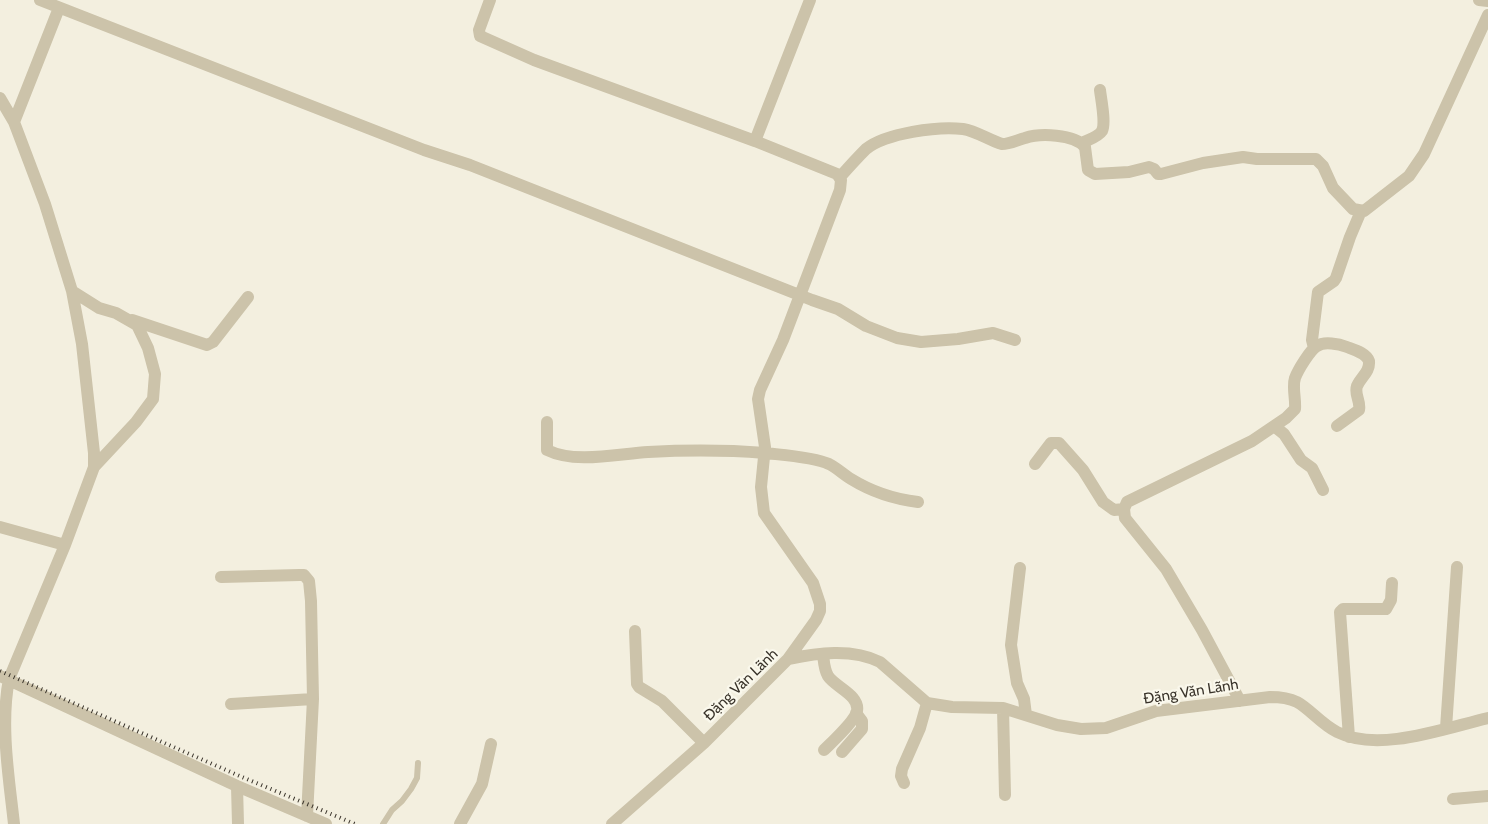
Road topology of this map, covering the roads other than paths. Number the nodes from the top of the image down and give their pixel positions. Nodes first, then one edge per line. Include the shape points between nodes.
1 (40, 0) edge
2 (490, 0) edge
3 (810, 0) edge
4 (1480, 0) edge
5 (1488, 1) edge
6 (59, 8) junction
7 (1488, 16) edge
8 (1100, 90) dead end
9 (2, 105) edge
10 (14, 122) junction
11 (755, 140) junction
12 (1082, 143) junction
13 (840, 177) junction
14 (1361, 211) junction
15 (72, 291) junction
16 (799, 295) junction
17 (248, 297) dead end
18 (126, 318) junction
19 (1015, 340) dead end
20 (1314, 348) junction
21 (547, 422) dead end
22 (1274, 426) junction
23 (1337, 426) dead end
24 (765, 453) junction
25 (1035, 464) dead end
26 (94, 467) junction
27 (1323, 490) dead end
28 (918, 502) dead end
29 (1124, 509) junction
30 (0, 527) edge
31 (65, 545) junction
32 (1457, 567) dead end
33 (1020, 568) dead end
34 (221, 577) dead end
35 (1392, 583) dead end
36 (635, 631) dead end
37 (823, 654) junction
38 (788, 659) junction
39 (4, 678) edge
40 (313, 699) junction
41 (1240, 701) junction
42 (927, 703) junction
43 (231, 704) dead end
44 (1003, 708) junction
45 (856, 713) junction
46 (1026, 715) junction
47 (1488, 718) edge
48 (1446, 728) junction
49 (1348, 737) junction
50 (704, 743) junction
51 (491, 744) dead end
52 (824, 750) dead end
53 (842, 752) dead end
54 (418, 763) dead end
55 (904, 783) dead end
56 (237, 786) junction
57 (1004, 795) dead end
58 (1488, 796) edge
59 (1453, 799) dead end
60 (307, 816) junction
61 (14, 824) edge
62 (238, 824) edge
63 (326, 824) edge
64 (384, 824) edge
65 (460, 824) edge
66 (612, 824) edge

1 - 6 street
2 - 11 street via 480,36 534,60
3 - 11 street
4 - 5 street
6 - 10 street
6 - 16 street
7 - 14 street via 1415,169 1404,181
8 - 12 street via 1102,132
9 - 10 street
10 - 15 street via 45,204
11 - 13 street
12 - 13 street via 1045,135 1002,144 964,129 919,131 877,143
12 - 14 street via 1088,170 1096,174 1149,167 1161,174 1243,157 1257,160 1316,159 1322,163 1333,188 1353,209
13 - 16 street via 840,190
14 - 20 street via 1334,282 1318,292 1312,340
15 - 18 street via 100,308
15 - 26 street via 82,344
16 - 19 street via 831,306 866,326 897,338 921,342 993,333
16 - 24 street via 759,394
17 - 18 street via 208,345
18 - 26 street via 137,325 148,348 155,374 153,399
20 - 22 street via 1295,379 1295,409
20 - 23 street via 1320,344 1342,345 1365,355 1369,361 1368,369 1356,388 1359,410
21 - 24 street via 547,450 569,457 649,452
22 - 27 street via 1284,434 1301,460 1312,468
22 - 29 street via 1127,502
24 - 28 street via 828,463 879,494
24 - 38 street via 761,487 764,513 813,583 820,604 816,620
25 - 29 street via 1051,443 1059,443 1103,502 1114,510
26 - 31 street
29 - 41 street via 1125,518 1166,569
30 - 31 street
31 - 39 street
32 - 48 street
33 - 46 street via 1011,644
34 - 40 street via 300,575 308,578
35 - 49 street via 1386,609 1343,609 1340,612
36 - 50 street via 637,684 662,701
37 - 38 street, Đặng Văn Lãnh
37 - 42 street, Đặng Văn Lãnh via 851,654 880,662
37 - 45 street via 827,675 856,702
38 - 50 street, Đặng Văn Lãnh
39 - 56 street
39 - 61 street
40 - 43 street
40 - 60 street
41 - 46 street, Đặng Văn Lãnh via 1156,711 1091,730 1071,728
41 - 49 street, Đặng Văn Lãnh via 1270,697 1298,702 1327,727
42 - 44 street, Đặng Văn Lãnh
42 - 55 street via 902,768
44 - 46 street, Đặng Văn Lãnh
44 - 57 street
45 - 52 street
45 - 53 street via 862,721 862,729
47 - 48 street, Đặng Văn Lãnh
48 - 49 street, Đặng Văn Lãnh via 1379,740
50 - 66 street, Đặng Văn Lãnh
51 - 65 street via 482,784
54 - 64 lane via 417,778 411,789
56 - 60 street
56 - 62 street
58 - 59 street
60 - 63 street

